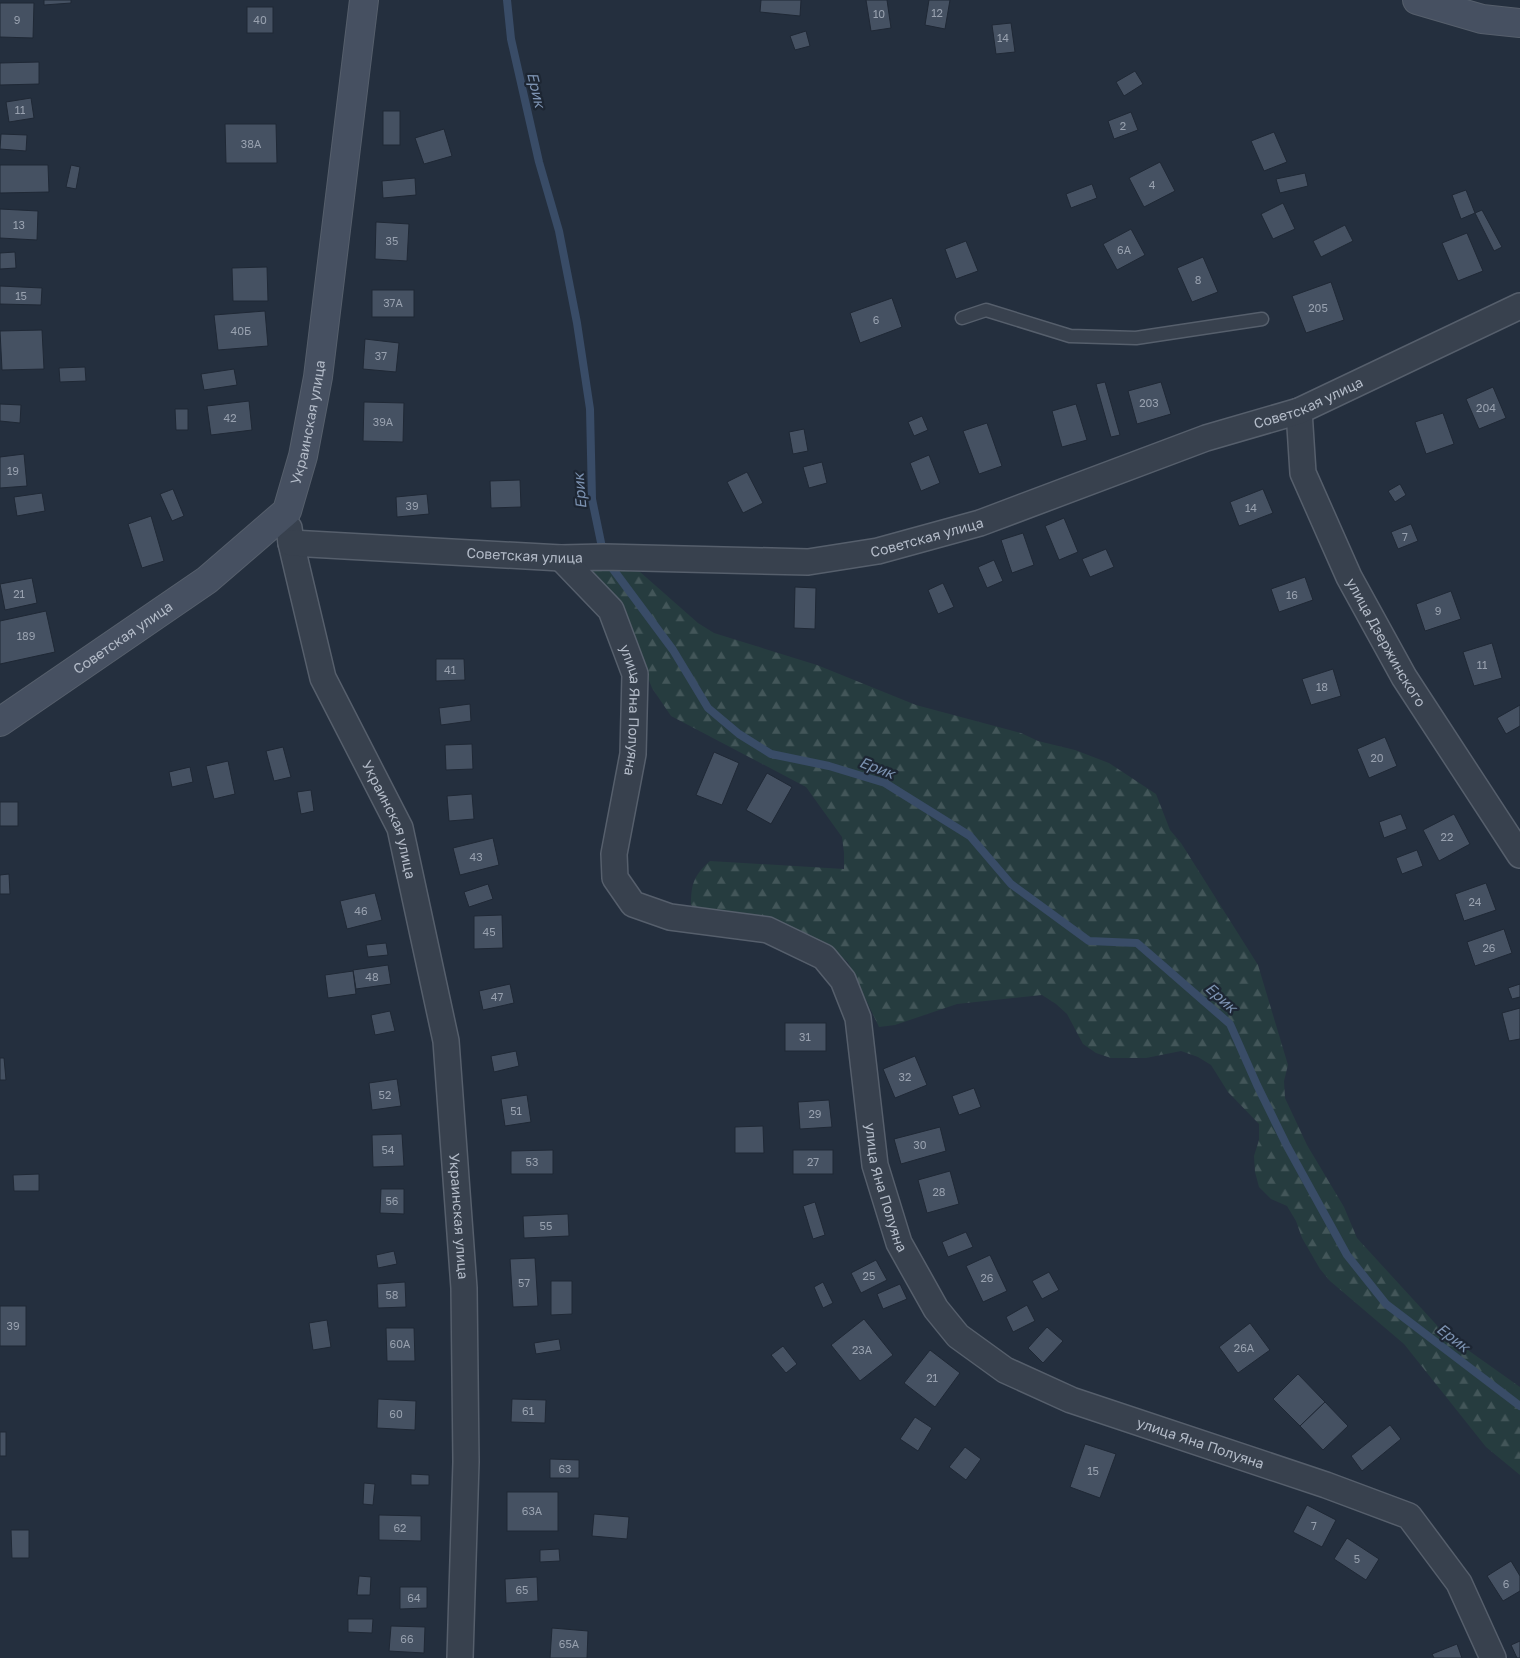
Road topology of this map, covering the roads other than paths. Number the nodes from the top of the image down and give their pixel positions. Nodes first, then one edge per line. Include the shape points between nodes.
1 (364, 0) edge
2 (1417, 0) edge
3 (1520, 23) edge
4 (1520, 306) edge
5 (962, 318) dead end
6 (1262, 319) dead end
7 (1299, 411) junction
8 (287, 511) junction
9 (291, 543) junction
10 (561, 558) junction
11 (0, 722) edge
12 (1520, 855) edge
13 (460, 1658) edge
14 (1493, 1658) edge

1 - 8 street, Украинская улица via 318,377 303,456
2 - 3 street via 1482,19
4 - 7 street, Советская улица
5 - 6 lane via 986,310 1070,336 1136,338
7 - 10 street, Советская улица via 1206,438 980,522 878,551 808,562
7 - 12 street, улица Дзержинского via 1303,473 1349,577 1404,677
8 - 9 street, Украинская улица
8 - 11 street, Советская улица via 206,580
9 - 10 street, Советская улица
9 - 13 street, Украинская улица via 323,678 400,828 446,1041 464,1288 466,1462
10 - 14 street, улица Яна Полуяна via 611,610 635,674 633,754 614,854 615,878 633,904 670,917 768,930 824,957 843,980 858,1018 875,1165 900,1243 936,1309 958,1336 1005,1370 1071,1400 1409,1516 1459,1583

